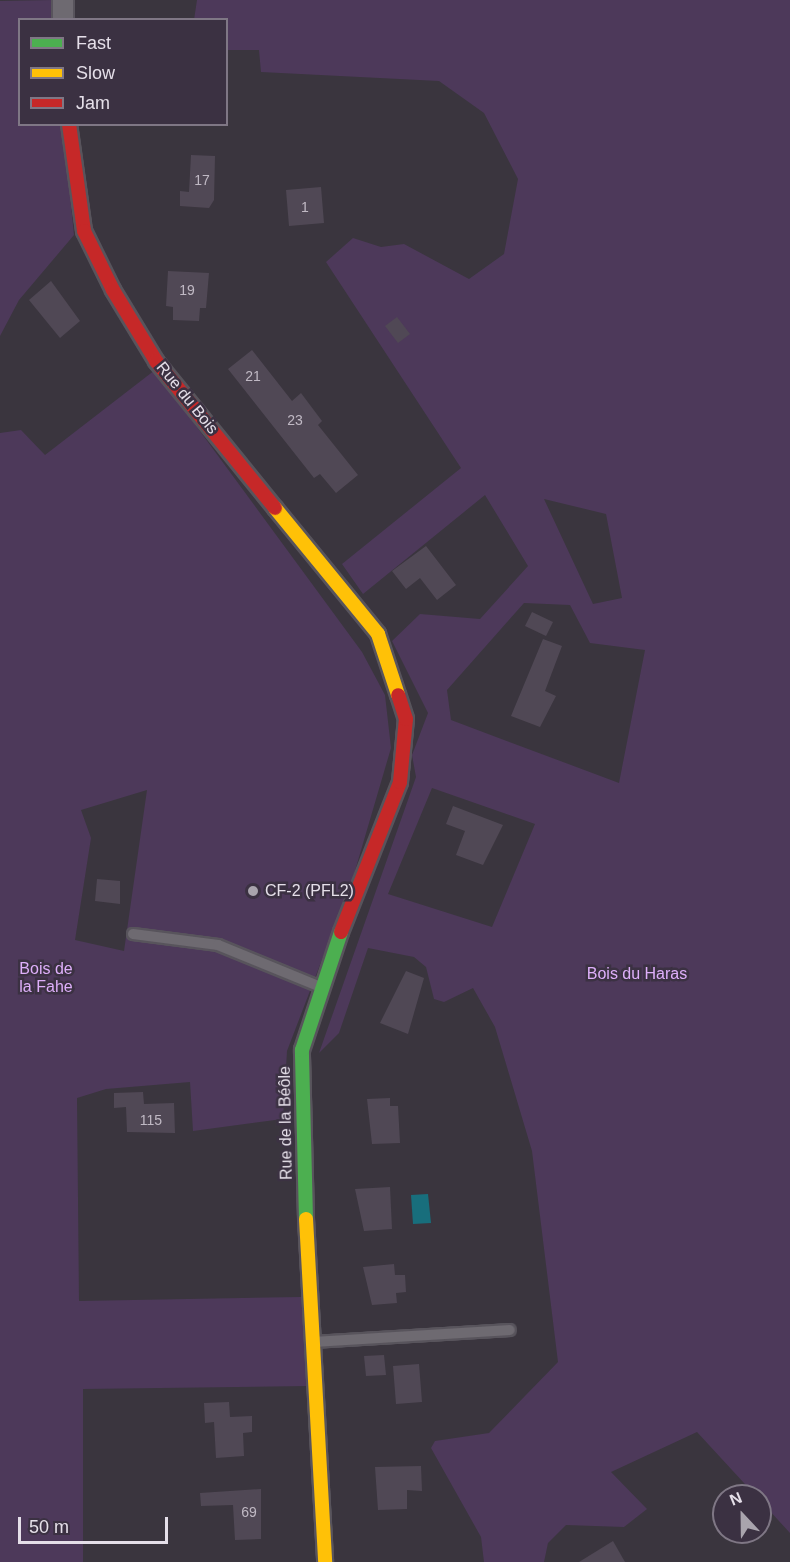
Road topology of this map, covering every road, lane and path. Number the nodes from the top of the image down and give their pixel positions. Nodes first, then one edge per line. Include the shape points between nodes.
1 (63, 0) edge
2 (63, 18) edge
3 (69, 126) edge
4 (378, 634) joint
5 (133, 933) dead end
6 (320, 987) junction
7 (510, 1330) dead end
8 (311, 1342) junction
9 (325, 1562) edge

1 - 2 street
3 - 4 street, Rue du Bois via 84,231 113,290 156,361
4 - 6 street, Rue de la Béôle via 406,719 400,782
5 - 6 lane via 210,943
6 - 8 street, Rue de la Béôle via 302,1050 299,1091
7 - 8 lane
8 - 9 street, Rue de la Béôle

